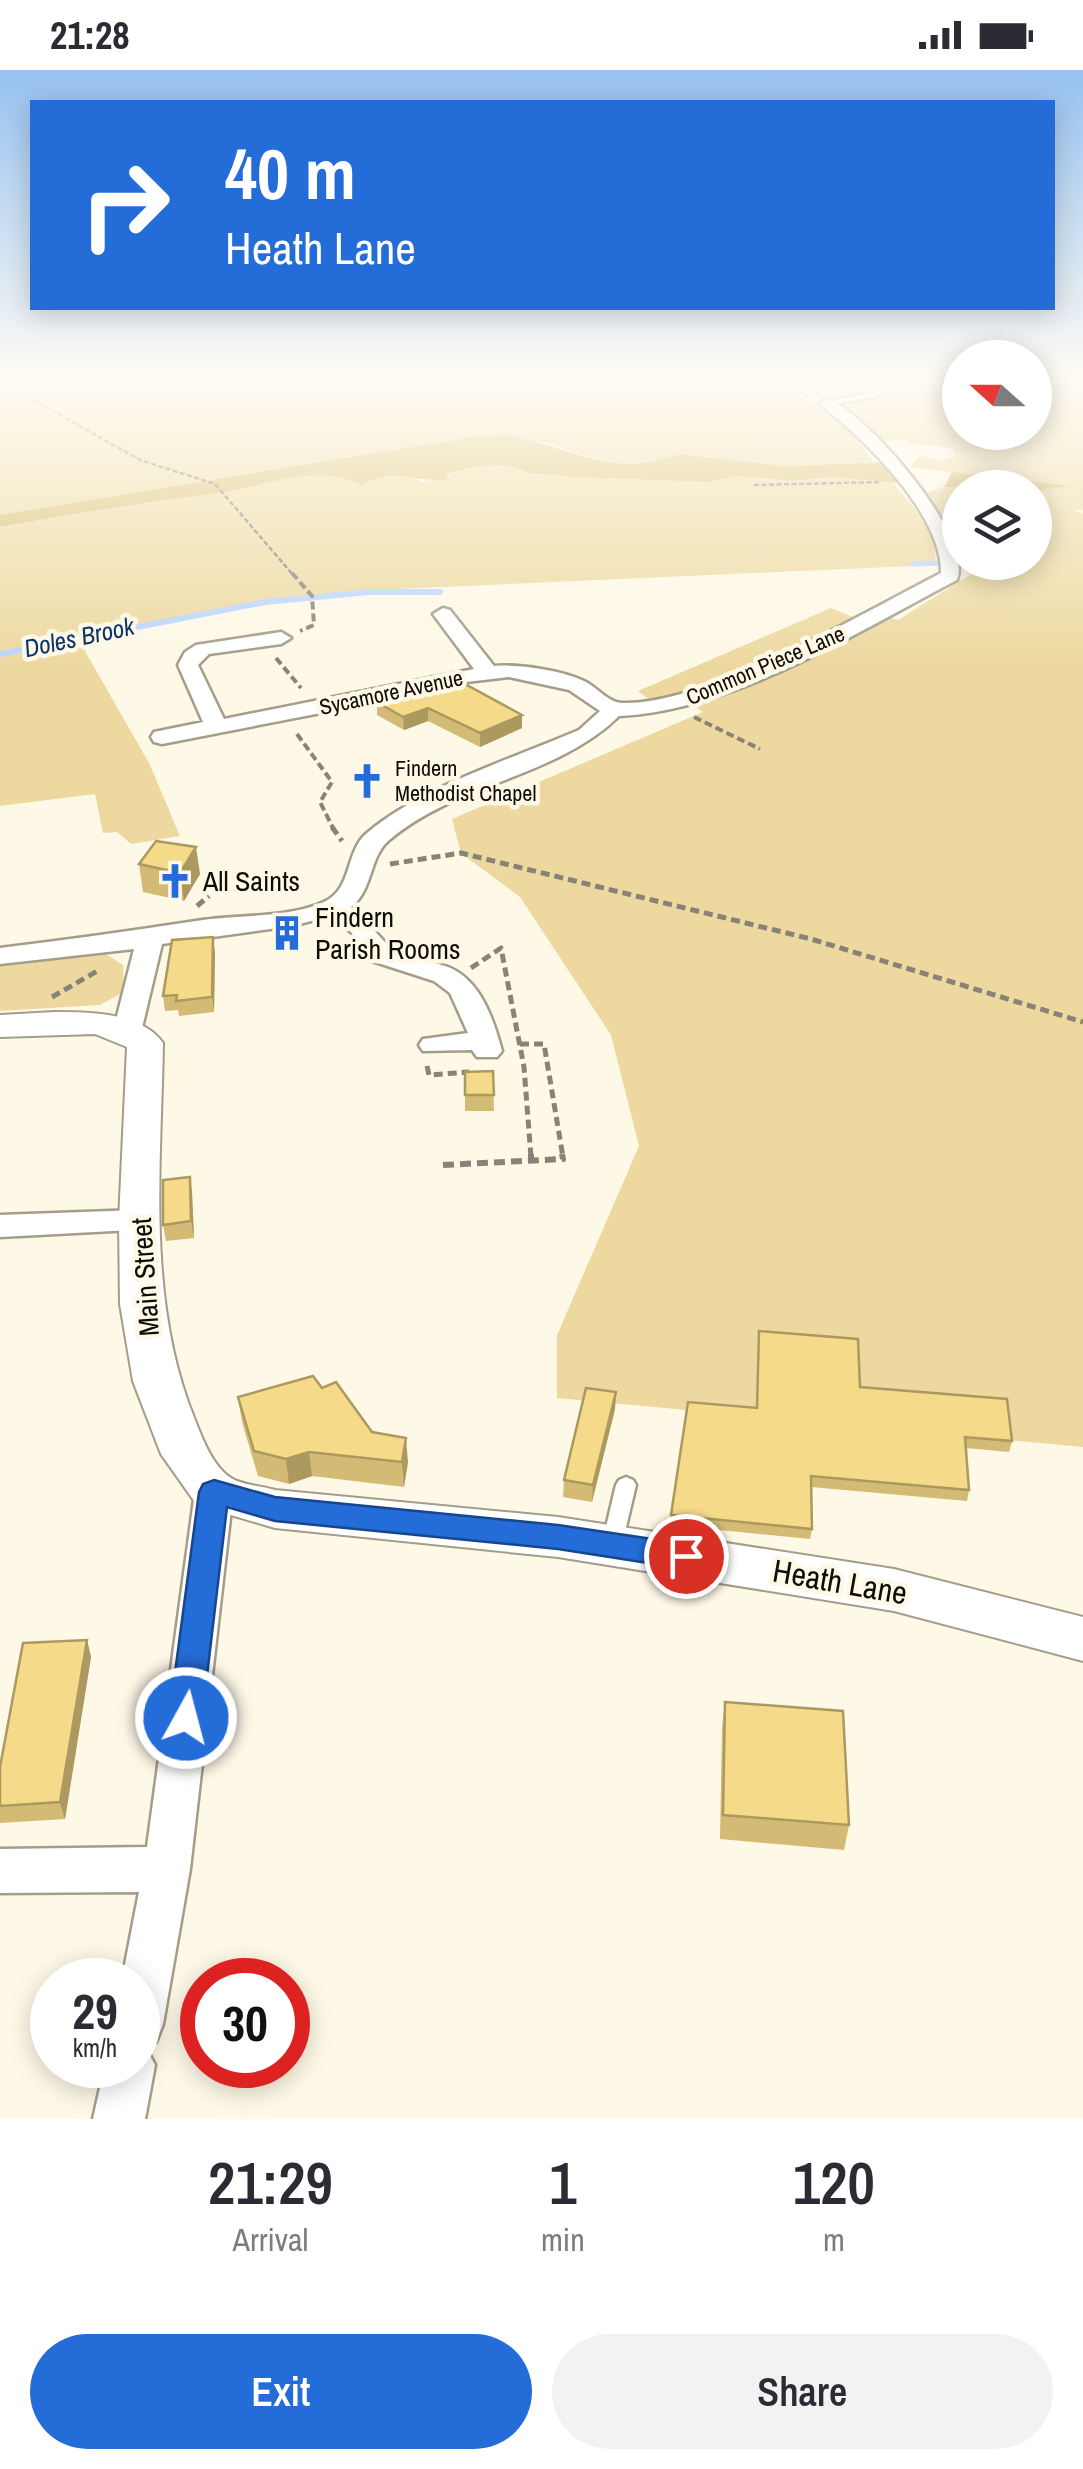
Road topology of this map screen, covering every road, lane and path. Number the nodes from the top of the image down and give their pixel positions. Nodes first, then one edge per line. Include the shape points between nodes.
1 (179, 473) edge
2 (896, 473) edge
3 (906, 483) junction
4 (754, 485) dead end
5 (312, 598) dead end
6 (443, 614) dead end
7 (281, 638) dead end
8 (488, 673) junction
9 (669, 704) junction
10 (614, 710) junction
11 (282, 714) junction
12 (216, 726) junction
13 (162, 736) dead end
14 (760, 749) dead end
15 (361, 867) junction
16 (334, 907) junction
17 (150, 939) junction
18 (0, 956) edge
19 (1083, 1022) edge
20 (12, 1026) edge
21 (127, 1032) junction
22 (520, 1044) dead end
23 (433, 1045) dead end
24 (443, 1164) dead end
25 (139, 1221) junction
26 (0, 1226) edge
27 (626, 1485) dead end
28 (225, 1495) junction
29 (612, 1545) junction
30 (1083, 1638) edge
31 (167, 1868) junction
32 (0, 1871) edge
33 (150, 1958) edge
34 (125, 2088) edge
35 (119, 2119) edge

1 - 5 path via 215,484
2 - 3 street
3 - 4 path
3 - 9 street, Common Piece Lane via 954,564 950,576 799,654
6 - 8 street
7 - 12 street via 192,656 188,666
8 - 10 street, Sycamore Avenue via 557,679
8 - 11 street, Sycamore Avenue
9 - 10 street, Common Piece Lane
9 - 14 path
10 - 15 street via 587,735 394,822 373,840
11 - 12 street, Sycamore Avenue
11 - 15 path via 332,782 320,802 324,816
12 - 13 street, Sycamore Avenue
15 - 16 street via 352,894
15 - 19 path via 462,853 810,939
16 - 17 street
16 - 23 street via 382,955 444,975 462,989 485,1046
17 - 18 street
17 - 20 path
17 - 21 street
20 - 21 street via 90,1024
21 - 25 street, Main Street via 144,1043
22 - 24 path via 544,1044 563,1159
25 - 26 street
25 - 28 street, Main Street via 142,1304 156,1381 185,1454
27 - 29 lane
28 - 29 street, Heath Lane via 275,1509
28 - 31 street
29 - 30 street, Heath Lane via 894,1590
31 - 32 street
31 - 33 street
34 - 35 street

